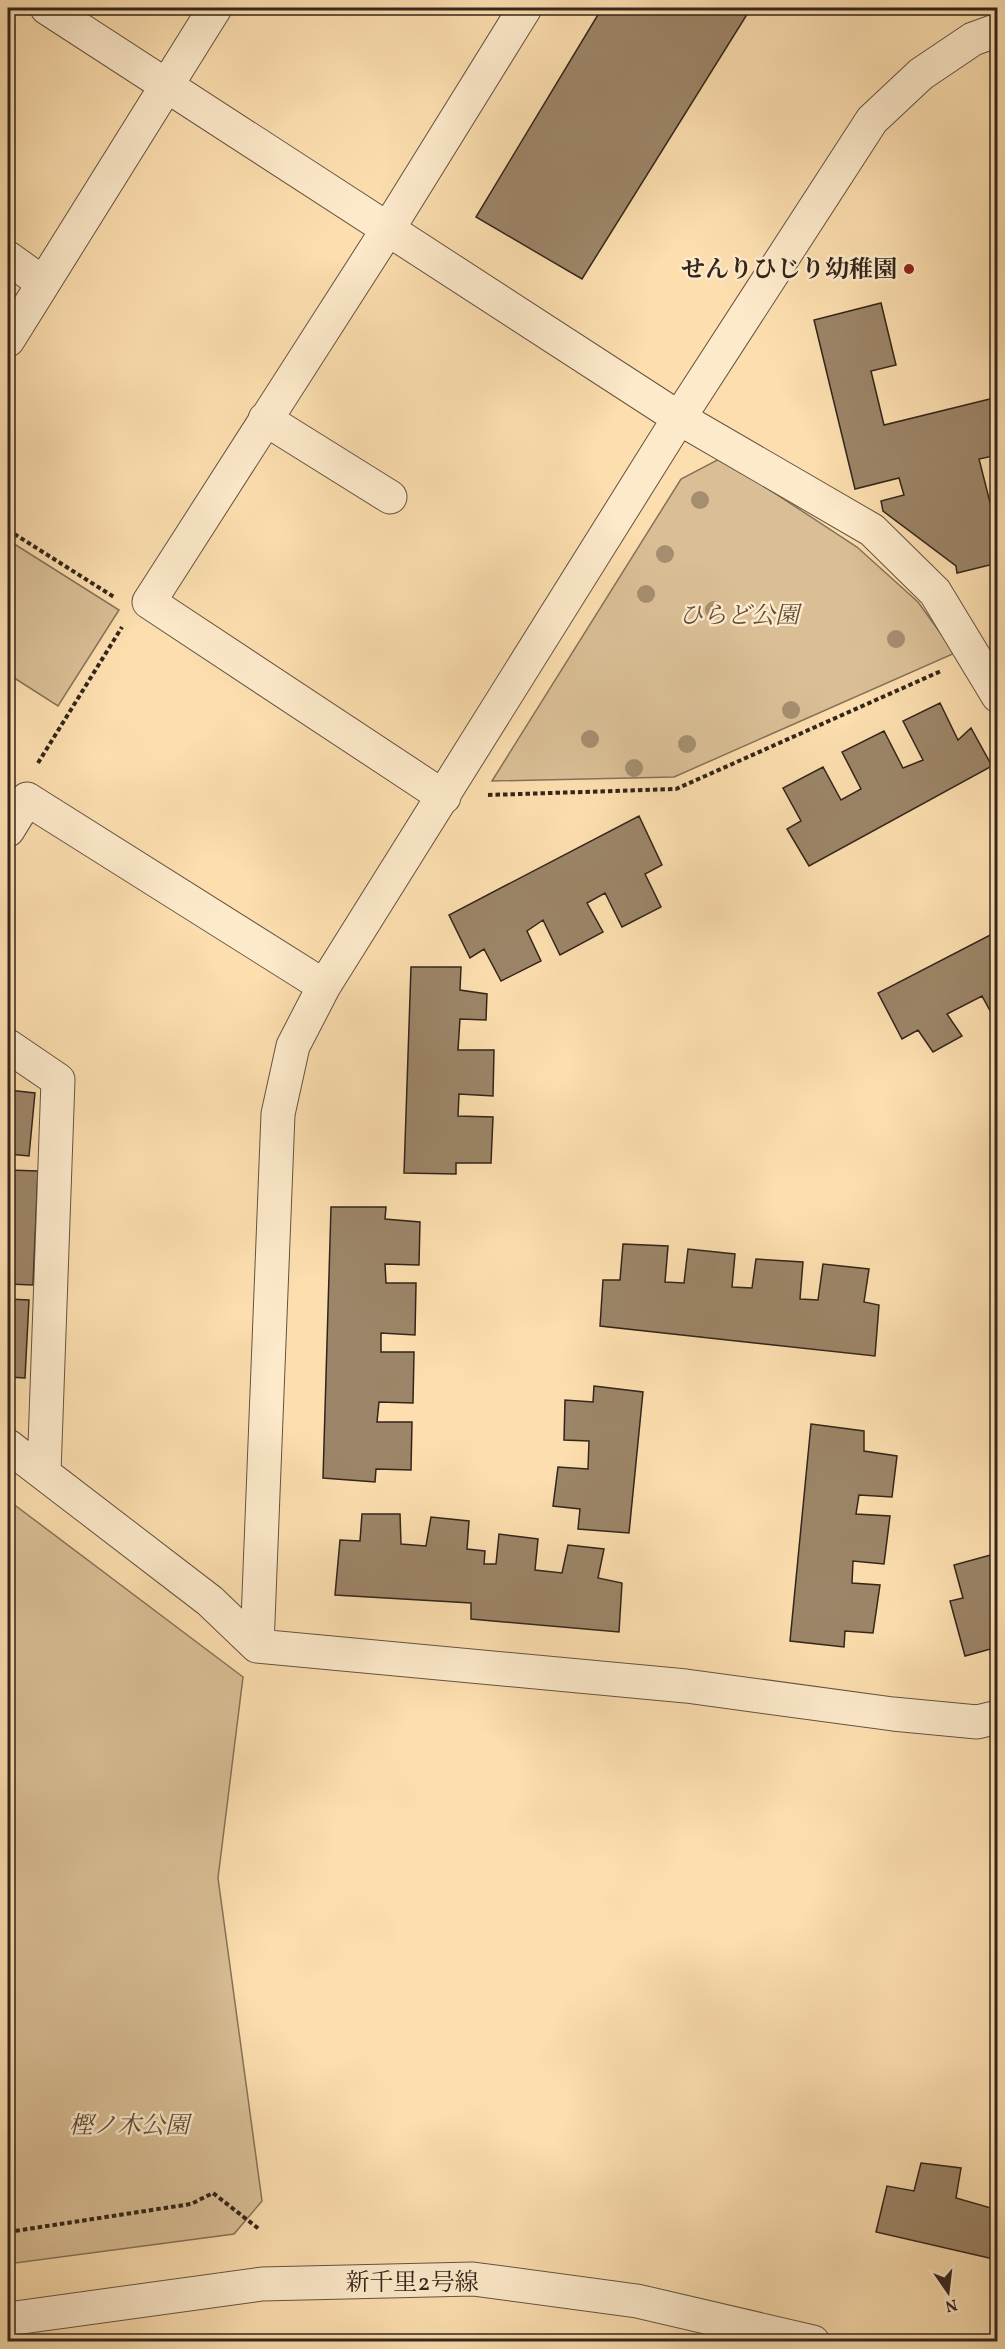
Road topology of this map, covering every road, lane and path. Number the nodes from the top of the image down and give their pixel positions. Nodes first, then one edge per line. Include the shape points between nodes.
1 (47, 8) edge
2 (215, 8) edge
3 (525, 8) edge
4 (998, 30) edge
5 (166, 85) junction
6 (388, 229) junction
7 (8, 258) edge
8 (43, 283) junction
9 (8, 340) edge
10 (679, 418) junction
11 (265, 419) junction
12 (390, 497) dead end
13 (8, 530) edge
14 (141, 605) junction
15 (975, 656) junction
16 (998, 696) edge
17 (444, 797) junction
18 (27, 799) junction
19 (8, 830) edge
20 (324, 986) junction
21 (8, 1046) edge
22 (8, 1446) edge
23 (44, 1473) junction
24 (257, 1646) junction
25 (998, 1717) edge
26 (259, 2229) dead end
27 (8, 2232) edge
28 (8, 2319) edge
29 (813, 2342) edge

1 - 5 street
2 - 5 street
3 - 6 street
4 - 10 street via 973,39 921,74 872,120
5 - 6 street
5 - 8 street
6 - 10 street
6 - 11 street
7 - 8 street
8 - 9 street
10 - 15 street via 872,530 935,592
10 - 17 street
11 - 12 street
11 - 14 street
13 - 14 path
14 - 17 street
14 - 18 path via 38,763
15 - 16 street
15 - 17 path via 676,789
17 - 20 street
18 - 19 street
18 - 20 street
20 - 24 street via 293,1046 278,1114
21 - 23 street via 58,1080
22 - 23 street
23 - 24 street via 210,1601
24 - 25 street via 686,1686 953,1720 977,1722
26 - 27 path via 213,2193 190,2204
28 - 29 street, 新千里2号線 via 262,2284 473,2280 637,2301

